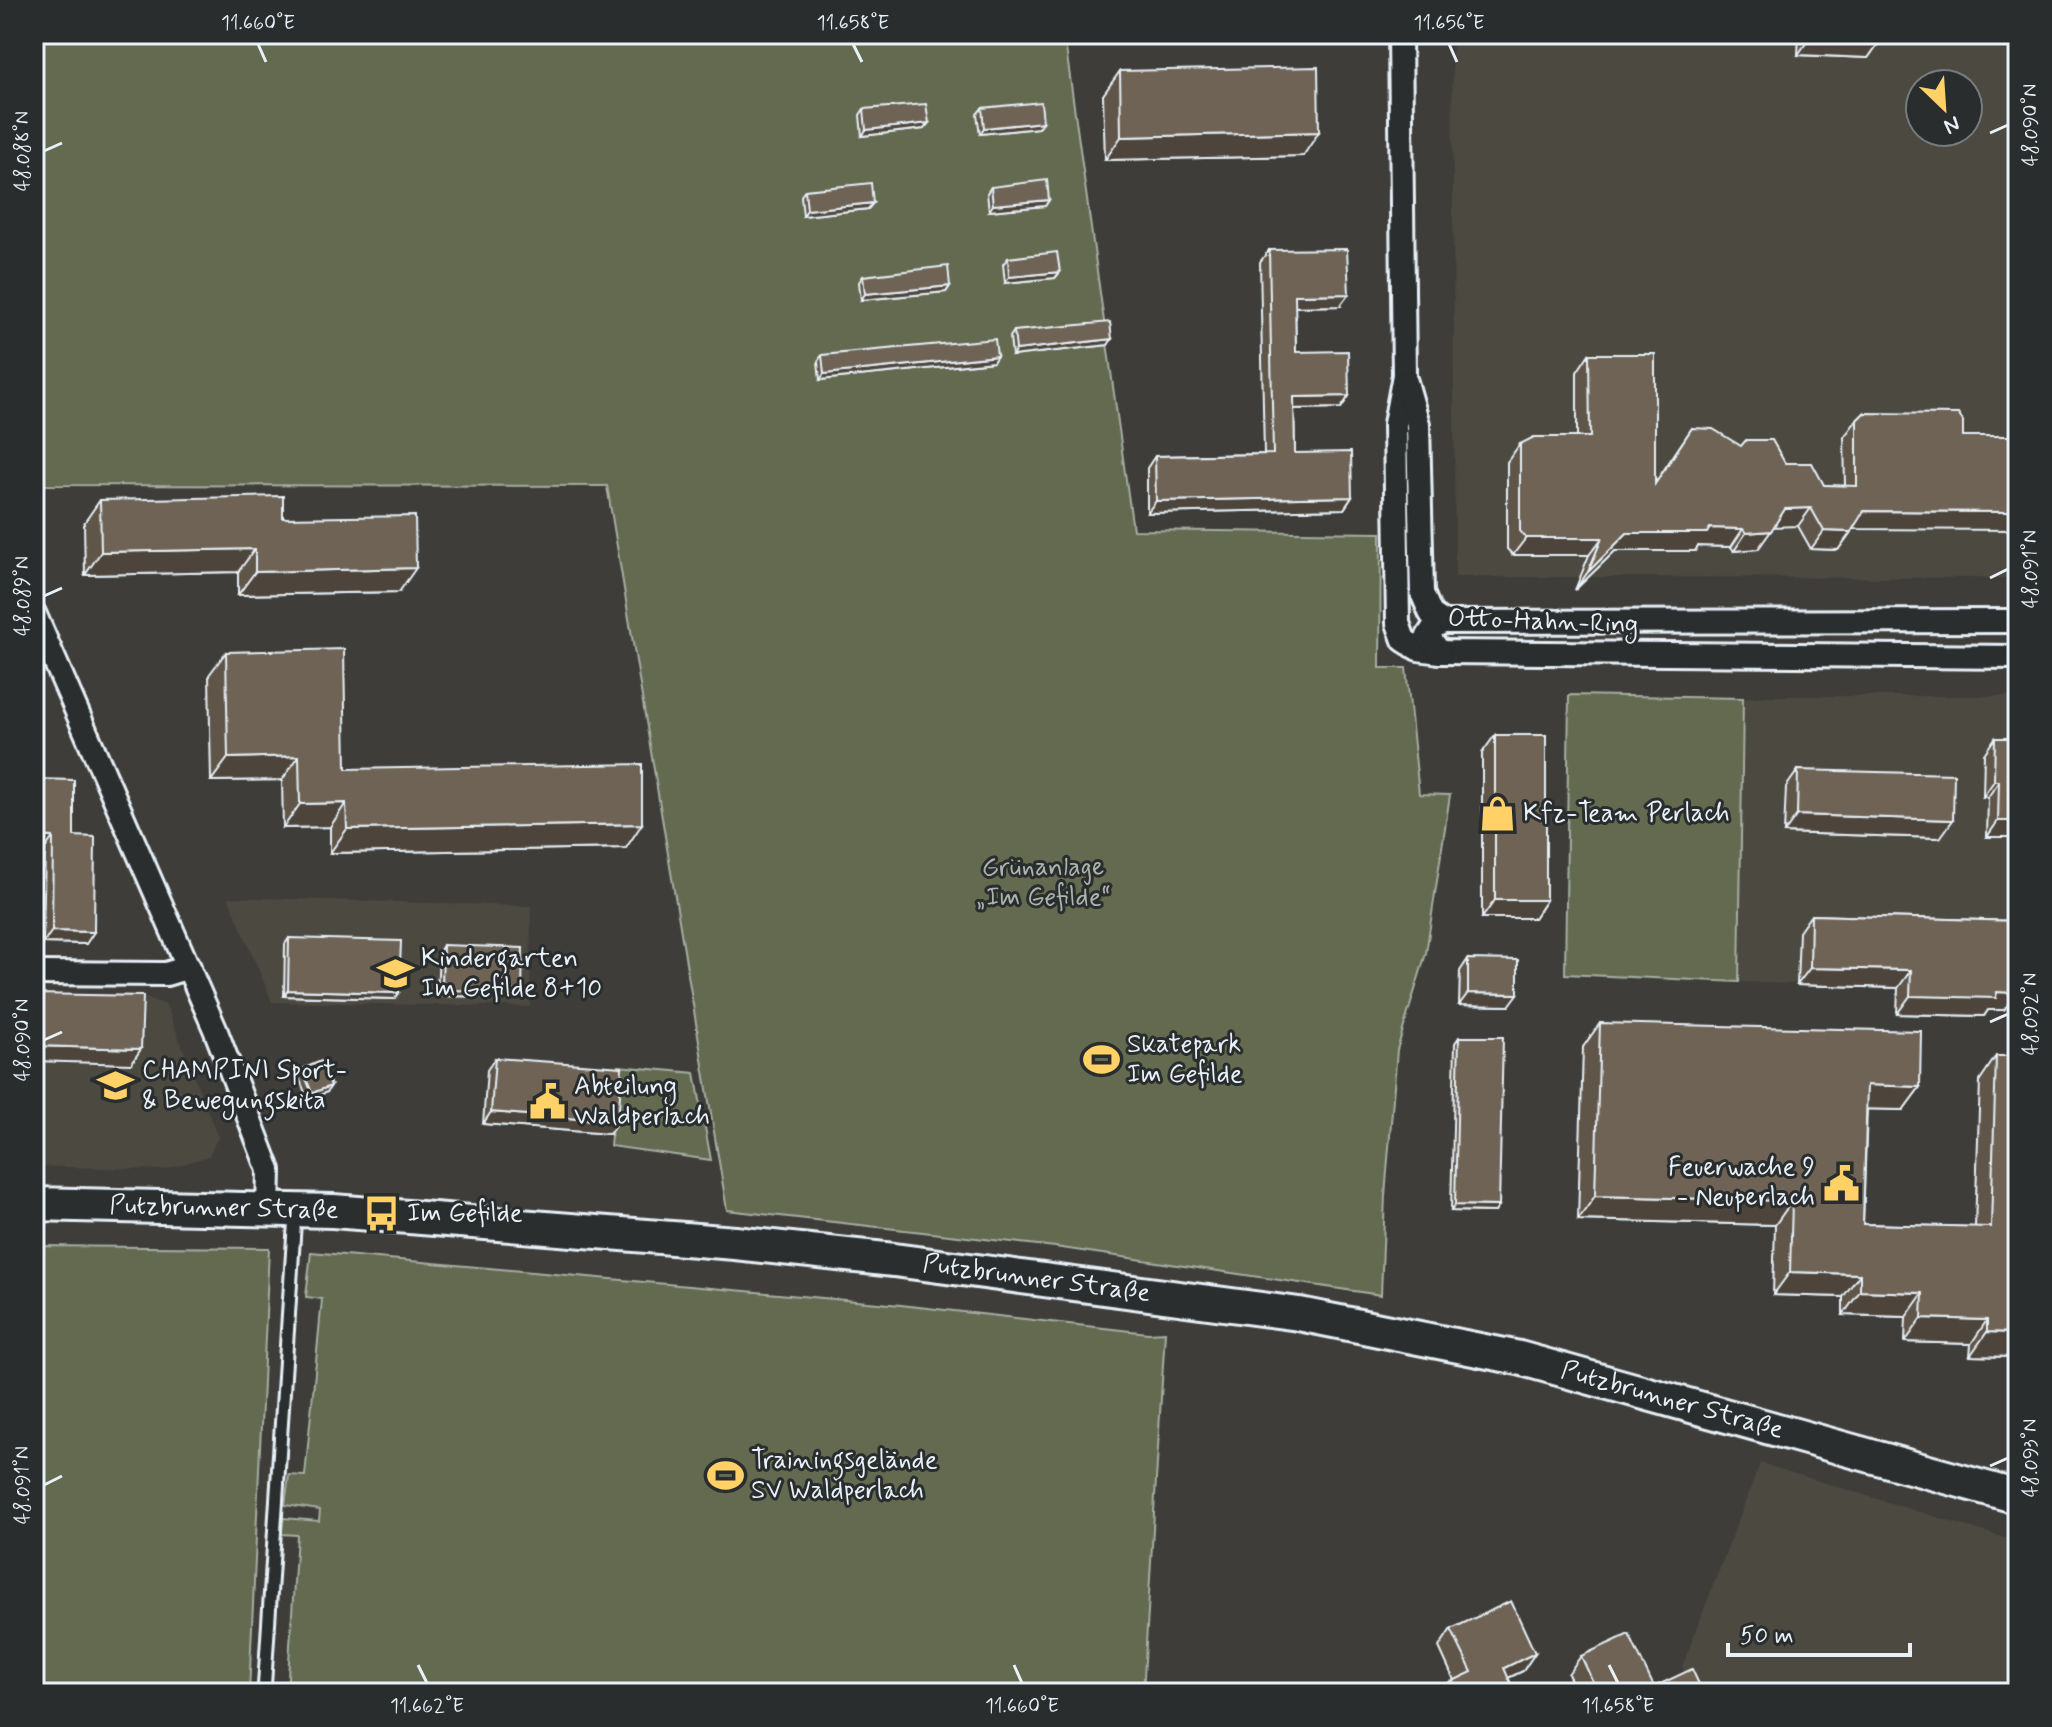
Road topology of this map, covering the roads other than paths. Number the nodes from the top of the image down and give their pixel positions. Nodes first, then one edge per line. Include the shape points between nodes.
1 (1400, 34) edge
2 (1404, 375) junction
3 (34, 613) edge
4 (2018, 621) edge
5 (1443, 622) junction
6 (1440, 652) junction
7 (2018, 657) edge
8 (189, 967) junction
9 (34, 973) edge
10 (34, 1204) edge
11 (282, 1209) junction
12 (2018, 1497) edge
13 (264, 1693) edge

1 - 2 street
2 - 5 street via 1418,424 1422,593 1431,614
2 - 6 street via 1395,424 1398,623 1404,640 1418,649
3 - 8 street
4 - 5 street, Otto-Hahn-Ring
5 - 6 street, Otto-Hahn-Ring via 1428,636
6 - 7 street, Otto-Hahn-Ring
8 - 9 street via 166,974
8 - 11 street
10 - 11 main road, Putzbrunner Straße
11 - 12 main road, Putzbrunner Straße via 735,1243 1299,1314 1533,1361
11 - 13 lane

